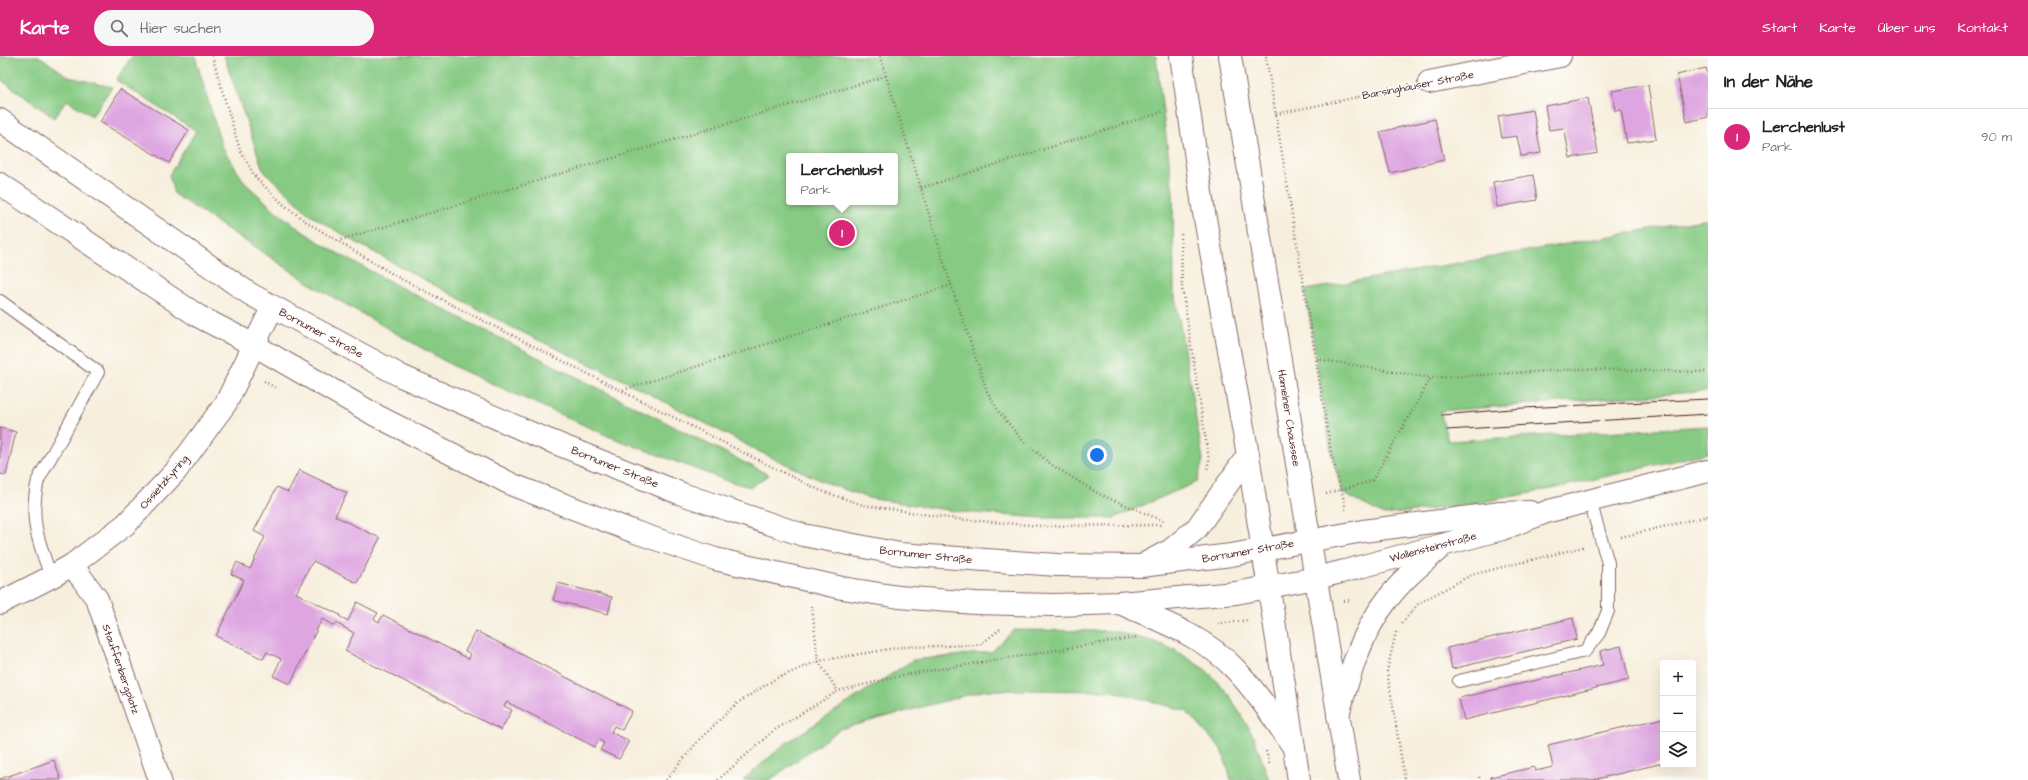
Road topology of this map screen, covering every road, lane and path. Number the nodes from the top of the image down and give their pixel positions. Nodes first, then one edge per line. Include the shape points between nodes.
1 (212, 56) edge
2 (880, 56) edge
3 (1181, 56) edge
4 (1230, 56) edge
5 (1266, 56) edge
6 (1560, 56) edge
7 (886, 76) junction
8 (1429, 82) joint
9 (1168, 109) dead end
10 (1276, 114) junction
11 (0, 120) edge
12 (0, 184) edge
13 (921, 188) junction
14 (1182, 229) dead end
15 (337, 242) junction
16 (951, 285) junction
17 (0, 301) edge
18 (272, 308) junction
19 (254, 345) junction
20 (1317, 359) junction
21 (1708, 372) edge
22 (1431, 378) junction
23 (623, 390) junction
24 (1248, 455) junction
25 (1708, 471) edge
26 (1206, 472) dead end
27 (1590, 501) junction
28 (1549, 511) junction
29 (1708, 516) edge
30 (1309, 541) junction
31 (1602, 542) junction
32 (1444, 545) junction
33 (1263, 550) junction
34 (72, 565) junction
35 (1141, 566) junction
36 (51, 577) junction
37 (1316, 578) junction
38 (1268, 588) junction
39 (812, 602) dead end
40 (0, 603) edge
41 (1119, 603) junction
42 (1401, 625) dead end
43 (1001, 628) dead end
44 (1397, 630) dead end
45 (1145, 636) dead end
46 (818, 661) junction
47 (1459, 681) dead end
48 (838, 691) junction
49 (1338, 715) junction
50 (1293, 746) junction
51 (160, 780) edge
52 (666, 780) edge
53 (718, 780) edge
54 (1299, 780) edge
55 (1349, 780) edge
56 (1405, 780) edge

1 - 15 path via 240,150 256,178 283,204
2 - 7 path
3 - 24 main road via 1204,213
4 - 30 main road, Hamelner Chaussee
5 - 10 path
6 - 8 main road, Barsinghäuser Straße
7 - 13 path
7 - 15 path
8 - 10 path, Barsinghäuser Straße
9 - 13 path
10 - 20 path
11 - 18 main road, Bornumer Straße
12 - 19 main road via 198,316
13 - 16 path
14 - 26 path via 1182,288 1209,460
15 - 23 path via 401,279
16 - 23 path
16 - 23 path via 987,391 999,412 1023,441 1052,465 1099,494 1172,525 1041,526 956,519 863,505 819,490
17 - 36 lane via 98,372 38,480 33,519 38,542
18 - 19 main road, Ossietzkyring
18 - 35 main road, Bornumer Straße via 401,376 533,434 682,494 803,535 900,554 1057,565
19 - 34 main road, Ossietzkyring via 226,403 176,472 126,524
19 - 41 main road via 377,416 513,485 635,532 715,559 842,588 899,597 975,603
20 - 22 path
20 - 22 path via 1331,452 1340,489 1372,481
21 - 22 path via 1580,369
24 - 33 main road
24 - 35 main road via 1197,528 1171,550
25 - 27 main road, Wallensteinstraße
27 - 28 main road, Wallensteinstraße
27 - 31 lane
28 - 30 main road, Wallensteinstraße via 1501,512
28 - 32 main road, Wallensteinstraße
29 - 31 path
30 - 33 main road, Bornumer Straße
30 - 37 main road, Hamelner Chaussee
31 - 42 path via 1471,575 1419,603
31 - 47 lane via 1608,563 1608,611 1599,633 1585,651
32 - 37 main road, Wallensteinstraße
32 - 49 main road via 1411,573 1376,616 1348,678
33 - 35 main road, Bornumer Straße
33 - 38 main road
34 - 36 main road, Ossietzkyring
34 - 51 main road, Stauffenbergplatz via 97,599
36 - 40 main road, Ossietzkyring
37 - 38 main road
37 - 49 main road, Hamelner Chaussee
38 - 41 main road
38 - 50 main road
39 - 46 path
41 - 50 main road via 1156,618 1206,645 1228,663 1262,702
43 - 46 path via 980,645 902,647
44 - 56 path via 1387,671
45 - 48 path via 904,674
46 - 48 path
46 - 52 path via 775,679 736,704 700,740
48 - 53 path via 773,731
49 - 55 main road, Hamelner Chaussee
50 - 54 main road

